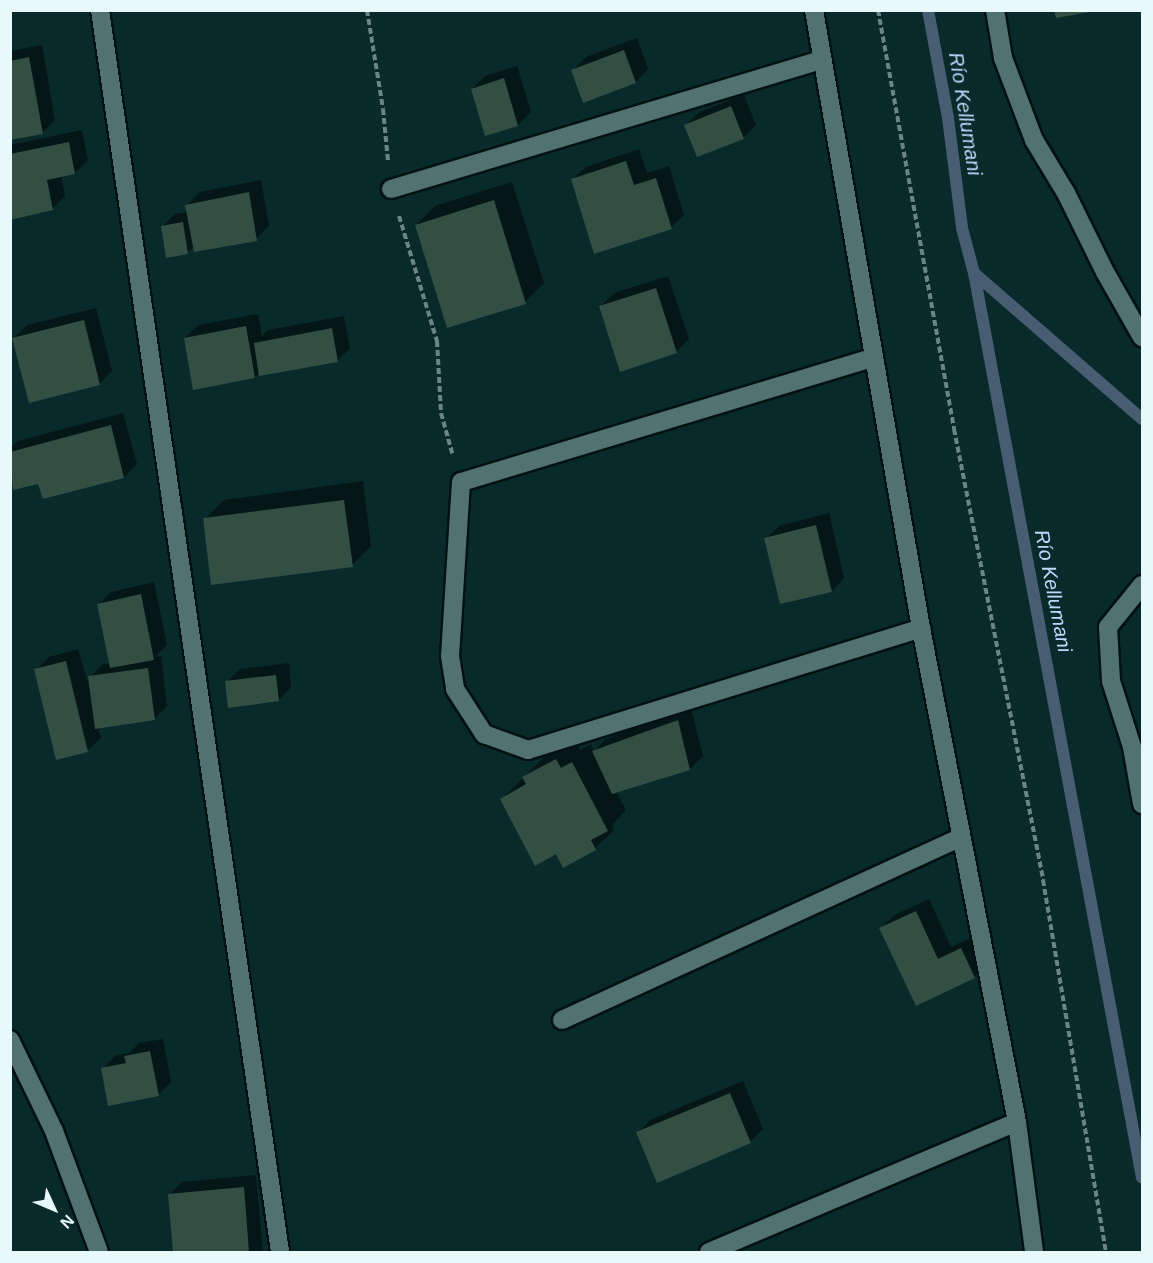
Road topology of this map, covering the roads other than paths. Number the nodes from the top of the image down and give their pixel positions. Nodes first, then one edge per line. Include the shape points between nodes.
1 (100, 10) edge
2 (814, 10) edge
3 (995, 10) edge
4 (822, 60) junction
5 (391, 189) road end
6 (1143, 337) edge
7 (872, 358) junction
8 (1143, 585) edge
9 (921, 628) junction
10 (1143, 804) edge
11 (960, 838) junction
12 (562, 1020) dead end
13 (10, 1040) edge
14 (1017, 1122) junction
15 (99, 1252) edge
16 (280, 1252) edge
17 (709, 1252) edge
18 (1034, 1252) edge

1 - 16 street
2 - 4 street
3 - 6 street via 1003,58 1034,140
4 - 5 street
4 - 7 street
7 - 9 street
7 - 9 street via 460,482 450,656 455,689 484,734 528,750
8 - 10 street via 1108,627 1111,681 1132,747
9 - 11 street
11 - 12 street
11 - 14 street
13 - 15 street via 54,1131
14 - 17 street
14 - 18 street

